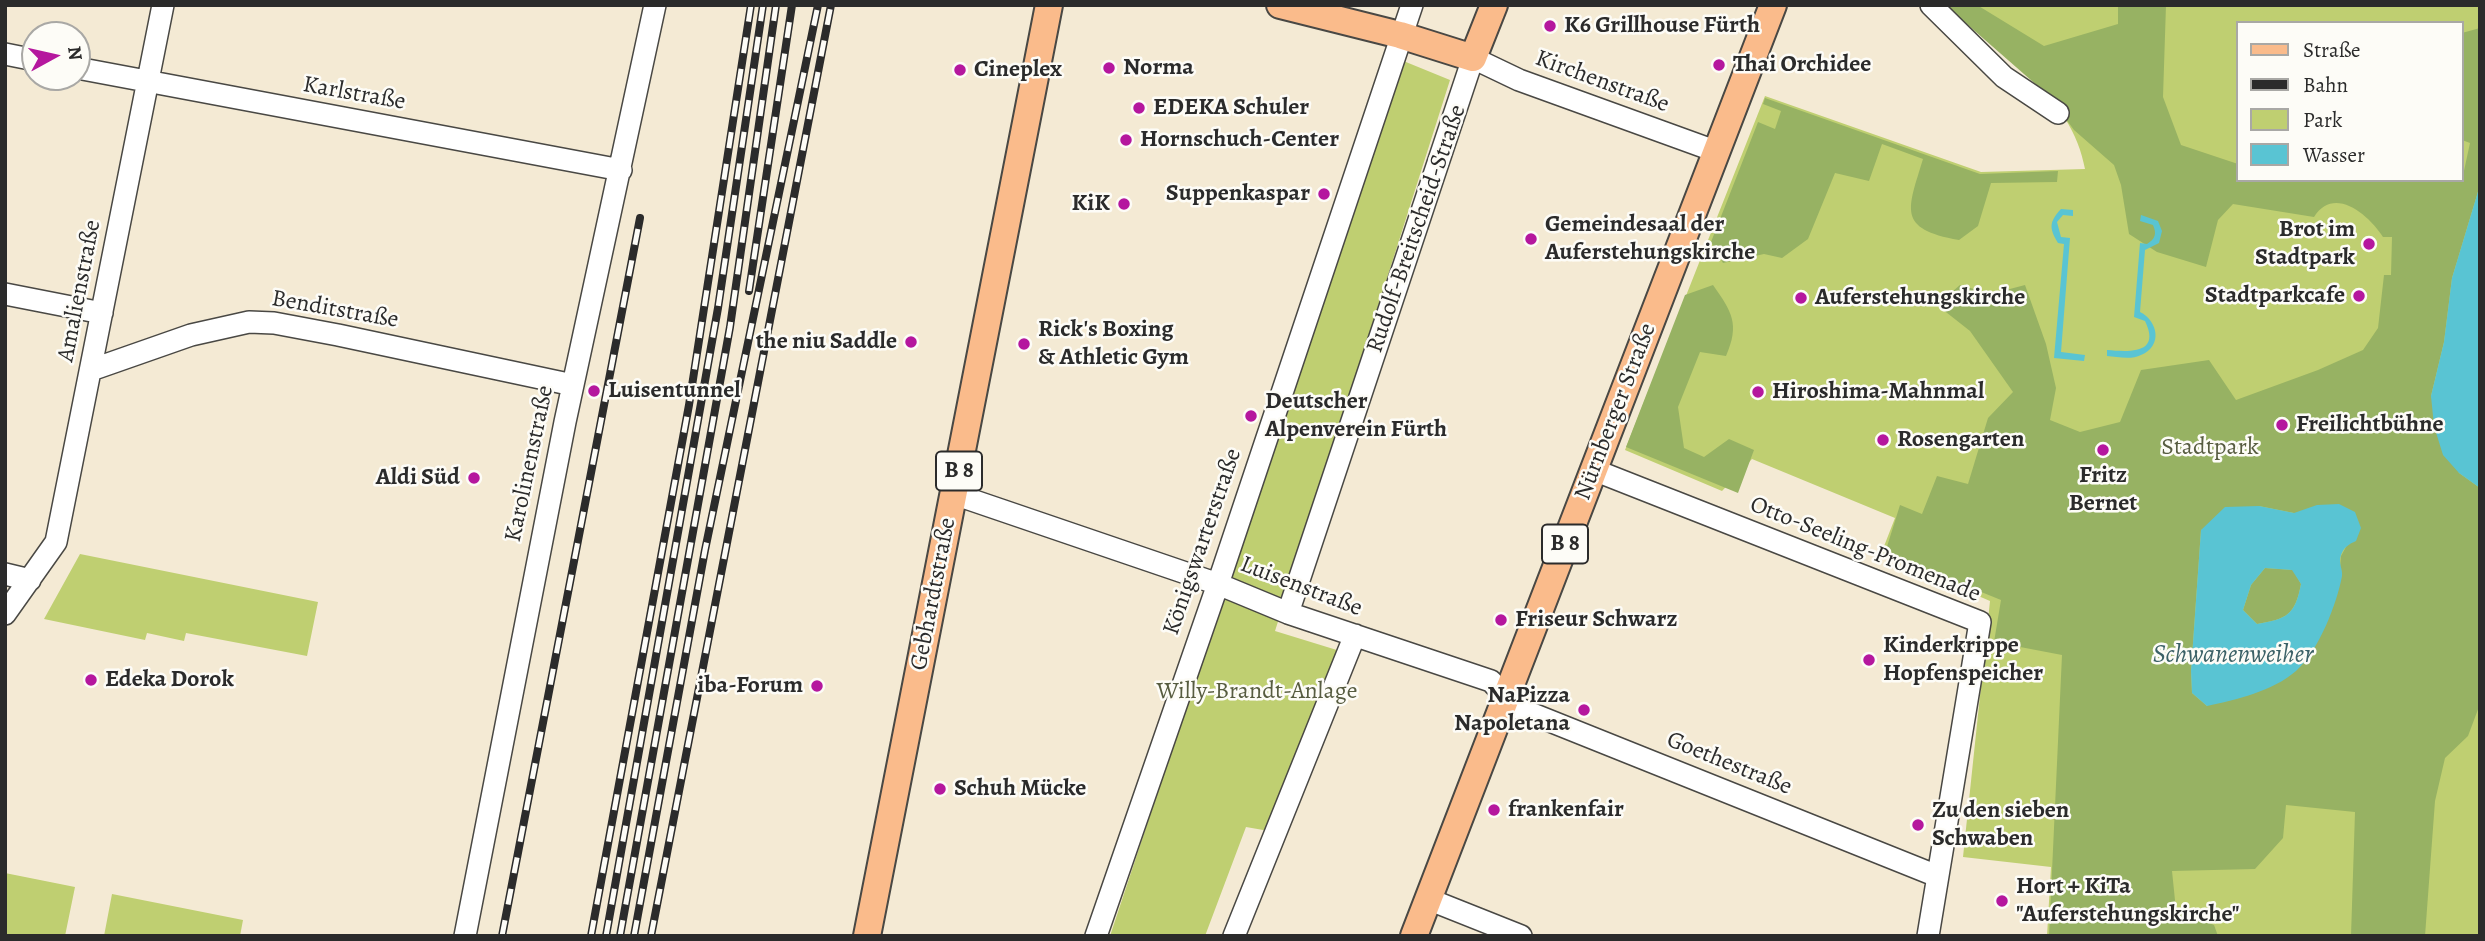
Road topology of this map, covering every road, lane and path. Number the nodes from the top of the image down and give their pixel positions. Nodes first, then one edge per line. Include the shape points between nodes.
1 (163, 5) edge
2 (655, 5) edge
3 (1049, 5) edge
4 (1280, 5) edge
5 (1412, 5) edge
6 (1494, 5) edge
7 (1773, 5) edge
8 (1931, 5) edge
9 (1400, 35) junction
10 (1473, 58) junction
11 (91, 71) edge
12 (148, 83) junction
13 (2058, 113) dead end
14 (1715, 151) junction
15 (621, 170) junction
16 (5, 294) edge
17 (102, 313) junction
18 (91, 370) junction
19 (573, 385) junction
20 (1594, 470) junction
21 (954, 494) junction
22 (5, 574) edge
23 (30, 580) junction
24 (1218, 584) junction
25 (1287, 613) junction
26 (5, 614) edge
27 (1355, 635) junction
28 (1506, 694) junction
29 (1937, 876) junction
30 (1428, 899) junction
31 (465, 936) edge
32 (867, 936) edge
33 (1096, 936) edge
34 (1234, 936) edge
35 (1414, 936) edge
36 (1521, 936) edge
37 (1928, 936) edge

1 - 12 street, Amalienstraße
2 - 15 street, Karolinenstraße
3 - 21 main road, Gebhardtstraße / B 8
4 - 9 main road
5 - 9 street, Königswarterstraße
6 - 10 main road, Rudolf-Breitscheid-Straße
7 - 14 main road, Nürnberger Straße / B 8
8 - 13 street via 2004,77
9 - 10 main road
9 - 24 street, Königswarterstraße
10 - 14 street, Kirchenstraße via 1519,80
10 - 25 street, Rudolf-Breitscheid-Straße
11 - 12 street, Karlstraße
12 - 15 street, Karlstraße
12 - 17 street, Amalienstraße
14 - 20 main road, Nürnberger Straße / B 8
15 - 19 street, Karolinenstraße
16 - 17 street
17 - 18 street, Amalienstraße
18 - 19 street, Benditstraße via 191,335 249,322 338,335
18 - 23 street, Amalienstraße via 56,542
19 - 31 street, Karolinenstraße
20 - 28 main road, Nürnberger Straße / B 8
20 - 29 street, Otto-Seeling-Promenade via 1980,622
21 - 24 street, Luisenstraße
21 - 32 main road, Gebhardtstraße / B 8
22 - 23 street
23 - 26 street, Amalienstraße
24 - 25 street, Luisenstraße
24 - 33 street, Königswarterstraße
25 - 27 street, Luisenstraße
27 - 28 street, Luisenstraße via 1491,681
27 - 34 street
28 - 29 street, Goethestraße via 1515,707
28 - 30 main road, Nürnberger Straße / B 8
29 - 37 street, Otto-Seeling-Promenade
30 - 35 main road, Nürnberger Straße / B 8
30 - 36 street

